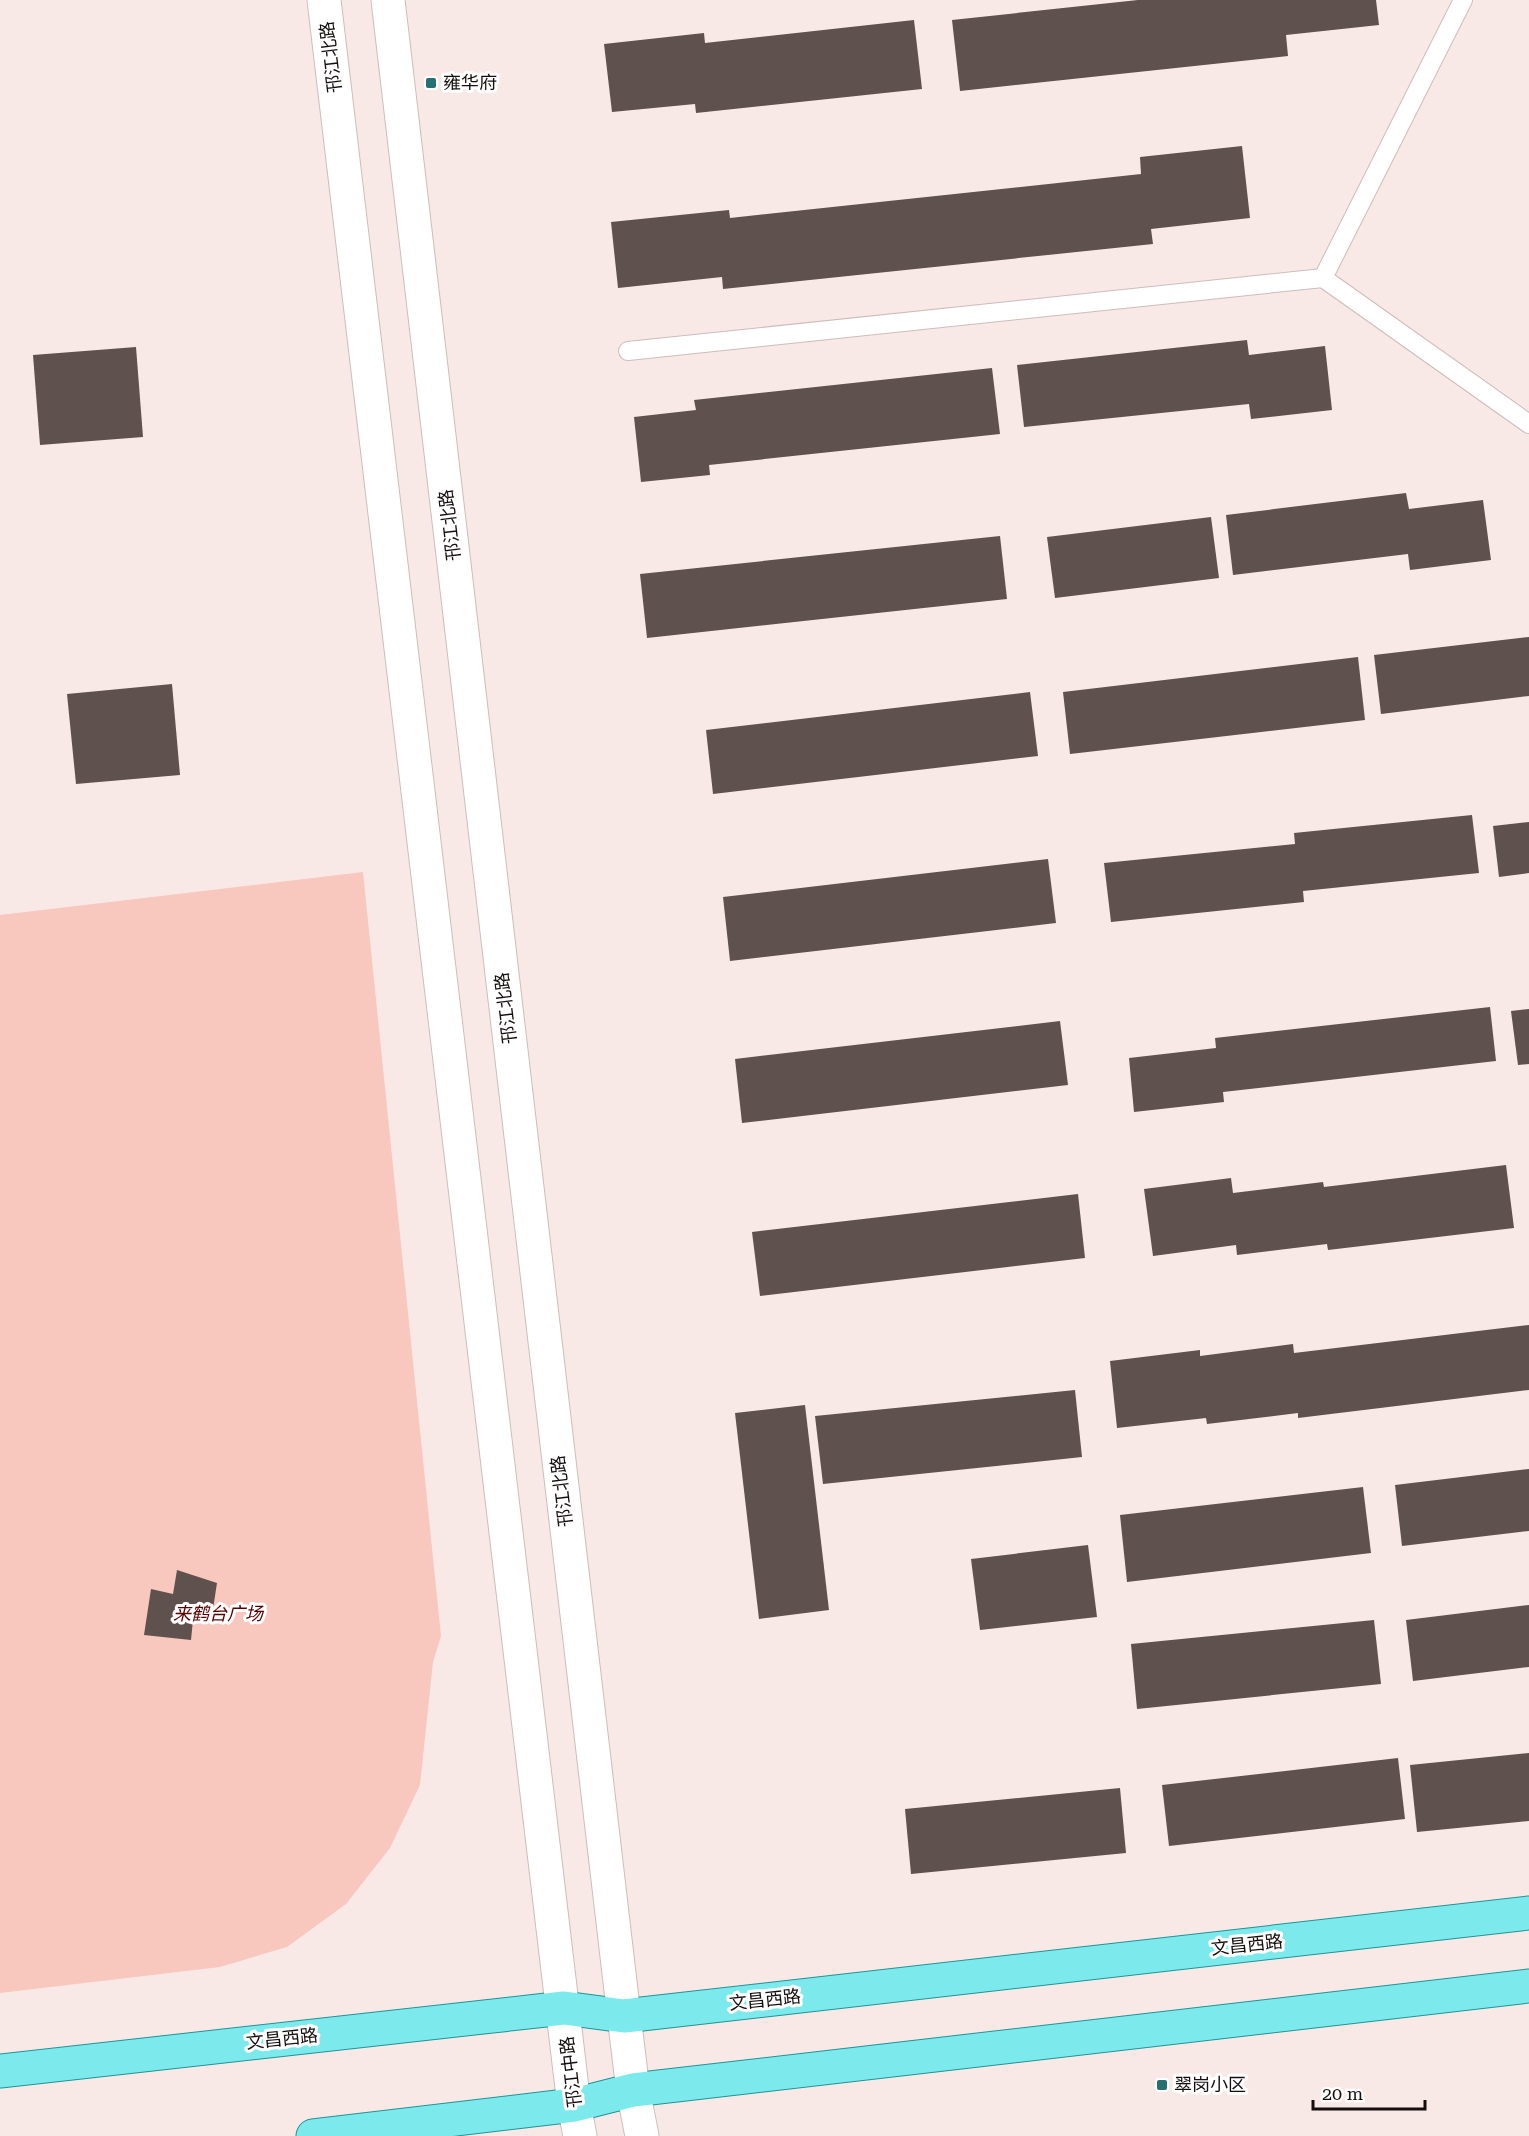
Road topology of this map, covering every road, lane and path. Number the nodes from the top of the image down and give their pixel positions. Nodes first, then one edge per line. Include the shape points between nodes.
1 (324, 0) edge
2 (388, 0) edge
3 (1463, 0) edge
4 (1323, 278) junction
5 (628, 351) dead end
6 (1529, 424) edge
7 (1529, 1913) edge
8 (1529, 1986) edge
9 (564, 2008) junction
10 (624, 2016) junction
11 (0, 2071) edge
12 (633, 2090) junction
13 (574, 2104) junction
14 (313, 2136) edge
15 (580, 2136) edge
16 (642, 2136) edge

1 - 9 main road, 邗江北路
2 - 10 main road, 邗江北路
3 - 4 lane
4 - 5 lane
4 - 6 lane
7 - 10 main road, 文昌西路
8 - 12 main road
9 - 10 main road, 文昌西路
9 - 11 main road, 文昌西路
9 - 13 main road, 邗江中路
10 - 12 main road
12 - 13 main road
12 - 16 main road
13 - 14 main road
13 - 15 main road, 邗江中路

